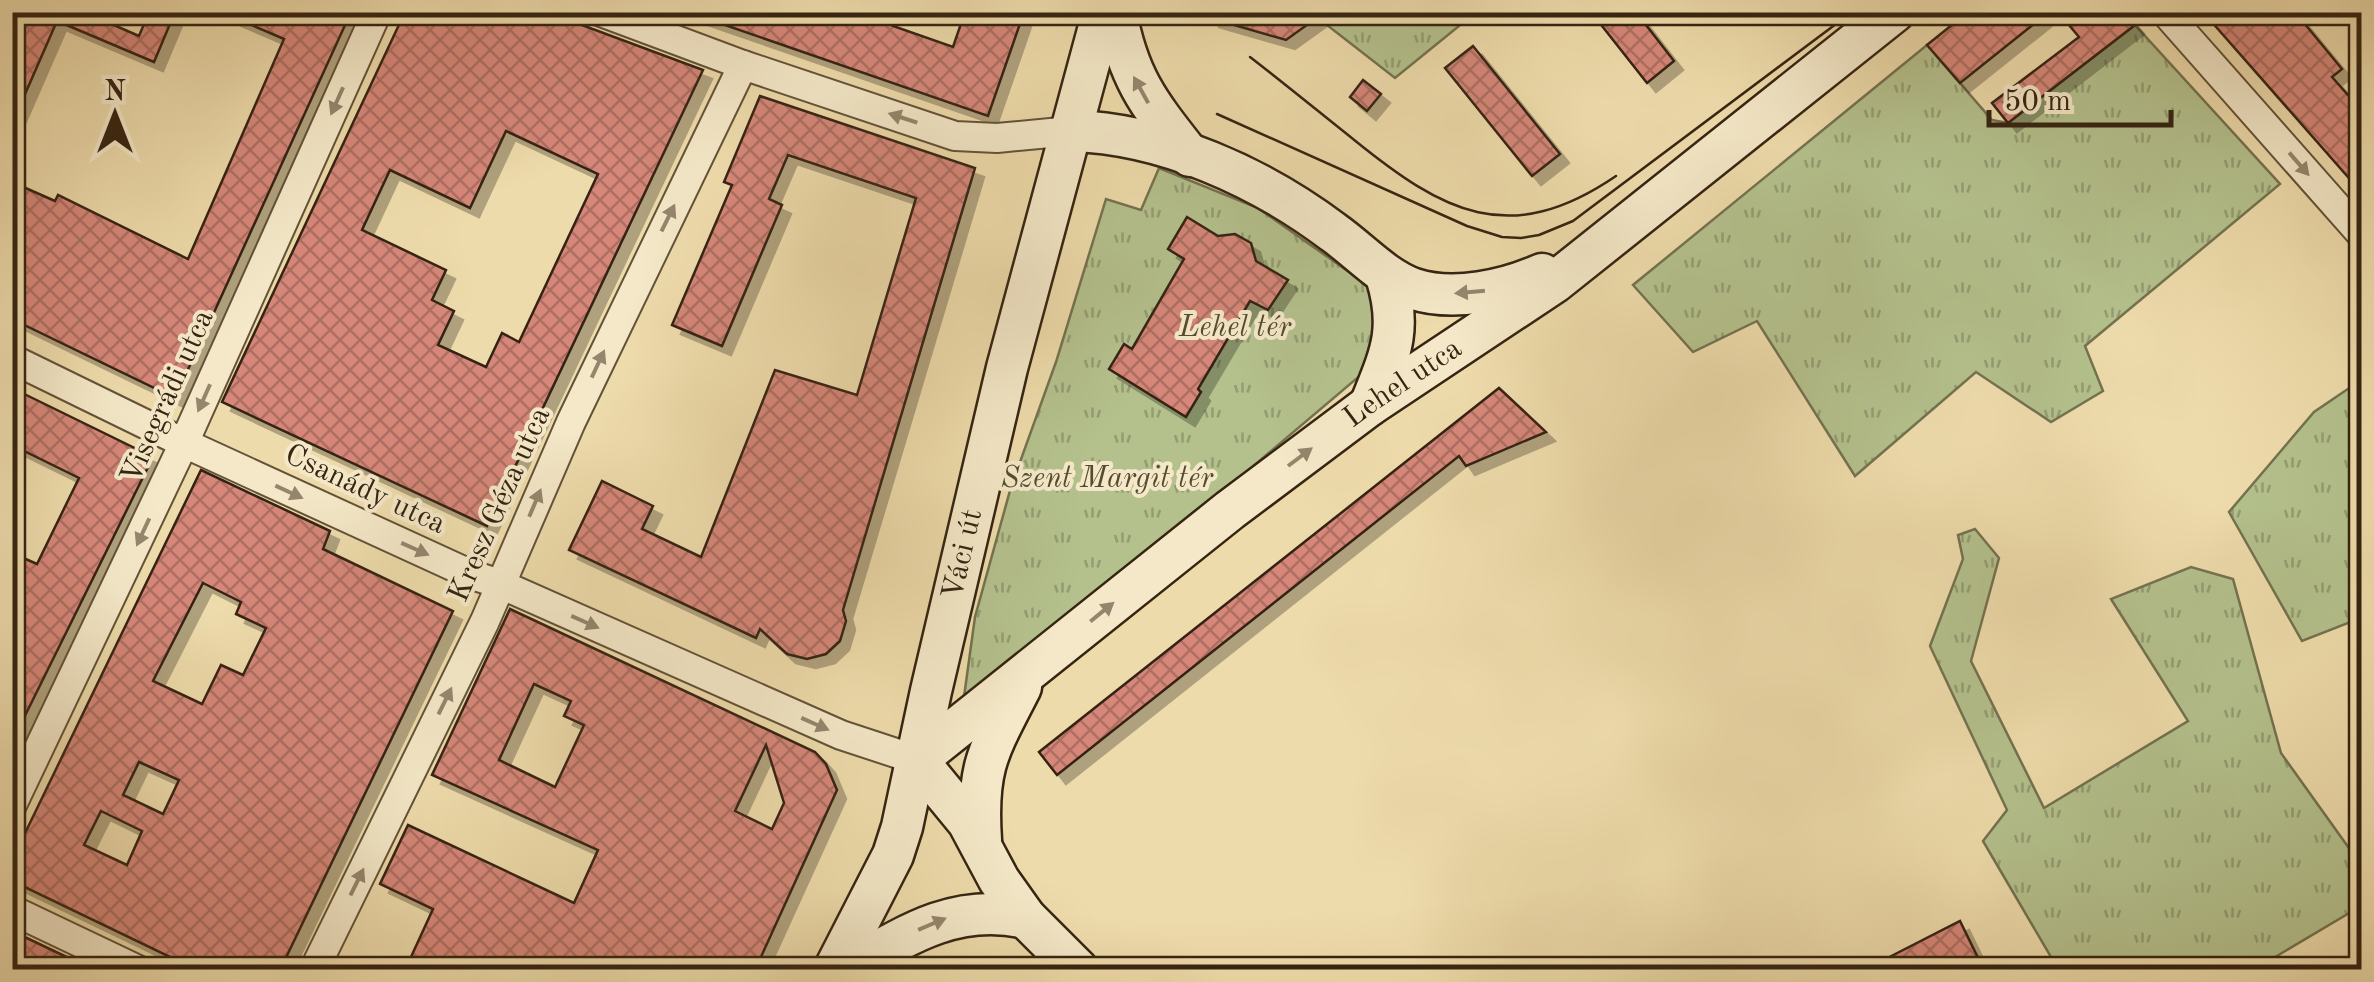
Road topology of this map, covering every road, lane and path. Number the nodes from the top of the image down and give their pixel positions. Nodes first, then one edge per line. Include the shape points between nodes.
1 (377, 12) edge
2 (601, 12) edge
3 (1104, 12) edge
4 (1116, 12) edge
5 (1894, 12) edge
6 (2165, 12) edge
7 (743, 65) junction
8 (1071, 132) junction
9 (1190, 156) junction
10 (2362, 235) edge
11 (1595, 252) junction
12 (1386, 276) junction
13 (12, 359) edge
14 (1370, 405) junction
15 (184, 443) junction
16 (500, 584) junction
17 (1028, 675) junction
18 (917, 760) junction
19 (12, 805) edge
20 (982, 846) junction
21 (12, 910) edge
22 (1026, 918) junction
23 (138, 970) edge
24 (314, 970) edge
25 (834, 970) edge
26 (848, 970) edge
27 (1078, 970) edge

1 -> 15 street, Visegrádi utca
2 - 7 street
3 - 8 main road, Váci út
9 -> 4 main road via 1136,82
5 - 11 main road, Lehel utca
6 -> 10 street
8 -> 7 street via 955,136
16 -> 7 street, Kresz Géza utca
8 - 9 main road via 1124,136
8 - 18 main road, Váci út via 1003,387
9 - 12 main road via 1298,208
11 -> 12 main road via 1530,280 1477,291 1416,290
11 - 14 main road, Lehel utca
12 - 14 main road via 1396,326
13 - 15 street, Csanády utca
17 -> 14 main road, Lehel utca
15 -> 16 street, Csanády utca
15 -> 19 street, Visegrádi utca
16 -> 18 street, Csanády utca via 842,735
24 -> 16 street, Kresz Géza utca
17 - 18 main road, Lehel utca
17 - 20 main road via 982,770
18 - 20 main road
18 - 25 main road, Váci út via 893,855
20 - 22 main road
21 - 23 street
26 -> 22 main road via 947,918 990,912
22 - 27 main road

